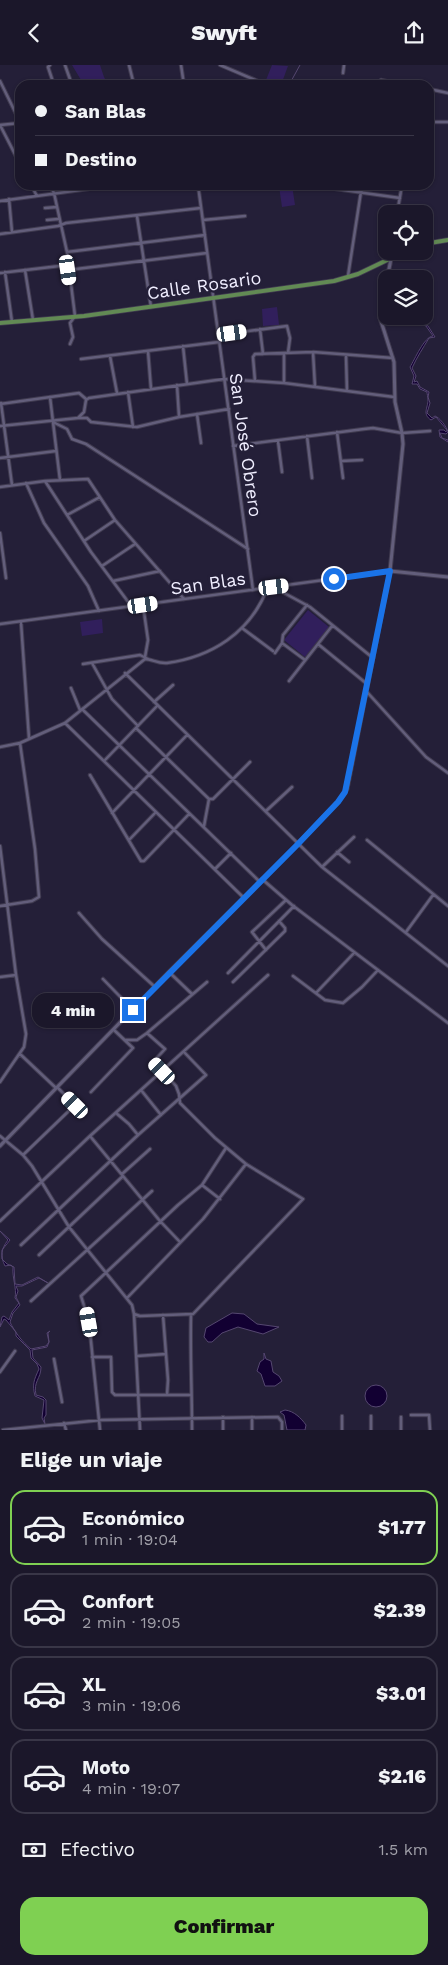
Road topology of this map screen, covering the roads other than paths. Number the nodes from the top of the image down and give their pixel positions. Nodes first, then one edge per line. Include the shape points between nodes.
1 (50, 65) edge
2 (65, 65) edge
3 (129, 65) edge
4 (181, 65) edge
5 (220, 65) edge
6 (344, 65) edge
7 (343, 73) dead end
8 (52, 80) edge
9 (70, 80) edge
10 (133, 80) edge
11 (183, 80) edge
12 (255, 80) edge
13 (0, 81) edge
14 (434, 90) edge
15 (448, 93) edge
16 (15, 112) edge
17 (434, 122) edge
18 (448, 122) edge
19 (15, 124) edge
20 (0, 125) edge
21 (15, 154) edge
22 (34, 190) edge
23 (52, 190) edge
24 (79, 190) edge
25 (199, 190) edge
26 (344, 190) edge
27 (361, 190) edge
28 (401, 190) edge
29 (54, 193) junction
30 (361, 193) junction
31 (37, 196) junction
32 (400, 198) junction
33 (9, 199) junction
34 (0, 201) edge
35 (399, 205) edge
36 (57, 207) junction
37 (45, 208) dead end
38 (201, 208) junction
39 (137, 216) junction
40 (245, 216) dead end
41 (59, 219) junction
42 (48, 220) dead end
43 (203, 220) junction
44 (61, 225) junction
45 (12, 232) junction
46 (0, 233) edge
47 (205, 235) junction
48 (448, 240) edge
49 (433, 242) edge
50 (141, 243) junction
51 (67, 252) junction
52 (207, 253) junction
53 (388, 260) edge
54 (144, 261) junction
55 (68, 265) junction
56 (25, 270) junction
57 (68, 270) junction
58 (0, 273) edge
59 (5, 273) junction
60 (348, 278) junction
61 (213, 298) junction
62 (151, 307) junction
63 (75, 316) junction
64 (33, 320) junction
65 (12, 322) junction
66 (0, 323) edge
67 (382, 325) edge
68 (260, 329) junction
69 (219, 335) junction
70 (219, 342) junction
71 (70, 344) dead end
72 (183, 346) junction
73 (148, 351) junction
74 (313, 352) junction
75 (286, 353) junction
76 (263, 354) junction
77 (346, 355) junction
78 (110, 356) junction
79 (393, 358) junction
80 (80, 359) dead end
81 (224, 379) junction
82 (255, 381) junction
83 (284, 383) junction
84 (188, 384) junction
85 (178, 385) junction
86 (315, 387) junction
87 (150, 389) junction
88 (348, 391) junction
89 (128, 392) junction
90 (117, 393) junction
91 (50, 396) junction
92 (394, 397) junction
93 (86, 399) junction
94 (0, 403) edge
95 (229, 409) junction
96 (197, 414) junction
97 (180, 417) junction
98 (78, 418) junction
99 (53, 421) junction
100 (2, 426) edge
101 (134, 427) junction
102 (430, 431) dead end
103 (337, 432) junction
104 (402, 433) junction
105 (307, 436) junction
106 (278, 441) junction
107 (201, 443) dead end
108 (233, 447) junction
109 (56, 451) junction
110 (8, 457) junction
111 (0, 458) edge
112 (362, 460) dead end
113 (341, 461) junction
114 (282, 472) dead end
115 (312, 478) dead end
116 (343, 478) dead end
117 (60, 480) junction
118 (45, 481) junction
119 (26, 483) junction
120 (12, 485) junction
121 (0, 487) edge
122 (100, 497) junction
123 (67, 515) junction
124 (115, 520) junction
125 (0, 533) edge
126 (84, 541) junction
127 (135, 543) junction
128 (248, 549) junction
129 (4, 566) junction
130 (102, 566) junction
131 (0, 567) edge
132 (160, 571) junction
133 (390, 571) junction
134 (448, 577) edge
135 (6, 578) dead end
136 (113, 581) junction
137 (274, 587) junction
138 (267, 589) junction
139 (253, 590) junction
140 (184, 599) junction
141 (143, 605) junction
142 (306, 605) junction
143 (132, 607) junction
144 (99, 611) junction
145 (21, 622) junction
146 (0, 624) edge
147 (332, 626) junction
148 (242, 628) junction
149 (282, 643) junction
150 (318, 644) junction
151 (146, 658) junction
152 (373, 658) junction
153 (305, 661) junction
154 (92, 663) junction
155 (83, 664) dead end
156 (125, 673) junction
157 (289, 681) dead end
158 (173, 685) dead end
159 (368, 685) junction
160 (70, 689) dead end
161 (105, 690) junction
162 (367, 692) junction
163 (154, 702) junction
164 (158, 705) junction
165 (81, 710) junction
166 (65, 723) junction
167 (137, 727) junction
168 (187, 735) junction
169 (29, 738) junction
170 (20, 743) junction
171 (120, 745) junction
172 (0, 747) edge
173 (166, 757) junction
174 (104, 761) junction
175 (250, 761) dead end
176 (448, 773) edge
177 (150, 774) junction
178 (90, 775) dead end
179 (233, 779) junction
180 (292, 787) dead end
181 (134, 791) junction
182 (209, 799) junction
183 (266, 811) junction
184 (156, 812) junction
185 (112, 813) junction
186 (190, 813) junction
187 (204, 827) junction
188 (174, 829) junction
189 (354, 837) dead end
190 (129, 840) junction
191 (368, 840) dead end
192 (298, 844) junction
193 (0, 846) edge
194 (337, 852) junction
195 (231, 853) junction
196 (349, 862) dead end
197 (322, 867) junction
198 (214, 869) junction
199 (261, 881) junction
200 (434, 895) junction
201 (244, 898) junction
202 (286, 900) junction
203 (8, 905) junction
204 (448, 905) edge
205 (0, 906) edge
206 (294, 906) junction
207 (79, 913) dead end
208 (279, 921) junction
209 (406, 932) junction
210 (258, 942) junction
211 (266, 950) junction
212 (354, 953) junction
213 (448, 966) edge
214 (378, 970) junction
215 (169, 972) junction
216 (228, 973) dead end
217 (16, 975) junction
218 (268, 975) dead end
219 (293, 976) dead end
220 (0, 977) edge
221 (103, 979) dead end
222 (207, 982) dead end
223 (233, 982) dead end
224 (155, 987) junction
225 (316, 993) junction
226 (192, 994) junction
227 (133, 1010) junction
228 (448, 1023) edge
229 (114, 1030) junction
230 (147, 1033) junction
231 (125, 1040) junction
232 (184, 1052) junction
233 (19, 1054) junction
234 (162, 1071) junction
235 (0, 1082) edge
236 (58, 1088) junction
237 (141, 1090) junction
238 (91, 1092) dead end
239 (179, 1100) junction
240 (115, 1113) junction
241 (161, 1115) junction
242 (138, 1135) junction
243 (0, 1136) edge
244 (90, 1136) junction
245 (6, 1141) junction
246 (0, 1146) edge
247 (226, 1148) junction
248 (150, 1149) dead end
249 (23, 1155) junction
250 (111, 1160) junction
251 (246, 1164) junction
252 (123, 1175) junction
253 (42, 1180) junction
254 (202, 1185) junction
255 (152, 1191) dead end
256 (142, 1199) junction
257 (220, 1199) junction
258 (58, 1208) junction
259 (0, 1221) edge
260 (160, 1221) junction
261 (69, 1227) junction
262 (180, 1242) junction
263 (20, 1245) dead end
264 (87, 1251) junction
265 (39, 1255) dead end
266 (105, 1274) junction
267 (127, 1298) junction
268 (31, 1301) dead end
269 (134, 1314) junction
270 (192, 1314) junction
271 (163, 1315) junction
272 (15, 1351) dead end
273 (166, 1354) junction
274 (137, 1356) junction
275 (92, 1357) junction
276 (54, 1359) dead end
277 (0, 1372) edge
278 (138, 1395) junction
279 (167, 1395) junction
280 (190, 1395) junction
281 (62, 1402) dead end
282 (411, 1415) dead end
283 (342, 1416) dead end
284 (371, 1416) dead end
285 (223, 1417) junction
286 (252, 1417) junction
287 (401, 1417) dead end
288 (192, 1418) junction
289 (140, 1419) junction
290 (98, 1420) junction
291 (64, 1423) junction
292 (26, 1429) edge
293 (3, 1430) edge
294 (66, 1430) edge
295 (100, 1430) edge
296 (140, 1430) edge
297 (192, 1430) edge
298 (223, 1430) edge
299 (252, 1430) edge
300 (282, 1430) edge
301 (342, 1430) edge
302 (371, 1430) edge
303 (401, 1430) edge
304 (430, 1430) edge

1 - 8 street
2 - 9 street
3 - 10 street
4 - 11 street
5 - 12 street
6 - 7 street
13 - 16 street
14 - 15 street
17 - 18 street
19 - 20 street
20 - 21 street
22 - 31 street
23 - 29 street
24 - 29 street
25 - 38 street, San José Obrero
26 - 30 street
27 - 30 street
28 - 32 street
29 - 31 street
29 - 36 street
30 - 32 street
30 - 60 street
31 - 33 street
32 - 35 street
33 - 34 street
33 - 45 street
36 - 37 street
36 - 41 street
38 - 39 street
38 - 43 street, San José Obrero
39 - 44 street
39 - 50 street
40 - 43 street
41 - 42 street
41 - 44 street
43 - 47 street, San José Obrero
44 - 45 street
44 - 51 street
45 - 46 street
47 - 50 street
47 - 52 street, San José Obrero
48 - 49 main road
50 - 51 street
50 - 54 street
51 - 55 street
52 - 54 street
52 - 61 street, San José Obrero
53 - 60 main road, Calle Rosario
54 - 57 street
54 - 62 street
55 - 56 street
55 - 57 street
56 - 59 street
56 - 64 street
57 - 63 street
58 - 59 street
59 - 65 street
60 - 61 main road, Calle Rosario
61 - 62 main road, Calle Rosario
61 - 69 street, San José Obrero
62 - 63 main road, Calle Rosario
63 - 64 main road, Calle Rosario
63 - 71 street via 70,323 73,337
64 - 65 main road, Calle Rosario
65 - 66 main road, Calle Rosario
67 - 79 street
68 - 69 street
68 - 75 street via 287,326 290,338
68 - 76 street
69 - 70 street, San José Obrero
70 - 72 street
70 - 81 street, San José Obrero
72 - 73 street
72 - 84 street
73 - 78 street
73 - 87 street
74 - 75 street
74 - 77 street
74 - 86 street
75 - 76 street
75 - 83 street
76 - 82 street via 253,357
77 - 79 street
77 - 88 street
78 - 80 street
78 - 90 street
79 - 92 street
81 - 82 street
81 - 84 street
81 - 95 street, San José Obrero
82 - 83 street
83 - 86 street
84 - 85 street
85 - 87 street
85 - 97 street
86 - 88 street
87 - 89 street
88 - 92 street
89 - 90 street
89 - 101 street
90 - 93 street
91 - 93 street via 79,393
91 - 94 street
91 - 99 street
92 - 104 street
93 - 98 street via 84,412
94 - 100 street
95 - 96 street
95 - 108 street, San José Obrero
96 - 97 street
96 - 107 street
97 - 101 street
98 - 99 street
98 - 101 street
99 - 100 street
99 - 109 street
99 - 128 street via 67,429 72,439 86,444
100 - 110 street
102 - 104 street
103 - 104 street via 373,428
103 - 105 street
103 - 113 street
104 - 133 street
105 - 106 street
105 - 115 street
106 - 108 street
106 - 114 street
108 - 128 street, San José Obrero
109 - 110 street
109 - 117 street
110 - 111 street
110 - 120 street
112 - 113 street
113 - 116 street
117 - 118 street
117 - 122 street via 88,479
118 - 119 street
118 - 123 street
119 - 120 street
119 - 144 street via 44,523 88,586
120 - 121 street
122 - 123 street
122 - 124 street
123 - 126 street
124 - 126 street
124 - 127 street
125 - 129 street
126 - 130 street
127 - 130 street
127 - 132 street
128 - 139 street, San José Obrero
129 - 131 street
129 - 135 street
130 - 136 street
132 - 136 street
132 - 140 street
133 - 134 street
133 - 137 street, San Blas
133 - 152 street
136 - 143 street
137 - 138 street, San Blas
137 - 142 street
138 - 139 street, San Blas
138 - 148 street
139 - 140 street, San Blas
140 - 141 street, San Blas
141 - 143 street, San Blas
141 - 151 street via 148,640
142 - 147 street
142 - 149 street via 283,635
143 - 144 street, San Blas
144 - 145 street, San Blas
145 - 146 street, San Blas
145 - 169 street
147 - 150 street
147 - 152 street
148 - 149 street via 274,652
148 - 151 street via 226,642 188,659 162,663
149 - 153 street
150 - 153 street
150 - 159 street
151 - 154 street via 140,655
151 - 156 street
152 - 159 street
153 - 157 street
154 - 155 street
154 - 161 street
156 - 161 street
156 - 163 street
158 - 163 street
159 - 162 street
160 - 165 street
161 - 165 street
161 - 167 street
162 - 176 street via 426,757
162 - 192 street via 345,792
163 - 164 street
164 - 167 street
164 - 168 street
165 - 166 street
165 - 171 street
166 - 169 street
166 - 174 street
167 - 171 street
167 - 173 street
168 - 173 street
168 - 179 street
169 - 170 street
170 - 172 street
170 - 203 street via 39,897
171 - 174 street
171 - 177 street
173 - 177 street
173 - 182 street
174 - 181 street
175 - 179 street
177 - 181 street
177 - 186 street
178 - 185 street
179 - 182 street
179 - 183 street
180 - 183 street
181 - 184 street
181 - 185 street
182 - 187 street
183 - 192 street
184 - 188 street
184 - 190 street
185 - 190 street
186 - 187 street
186 - 188 street
187 - 195 street
188 - 190 street via 142,862
188 - 198 street
189 - 194 street
191 - 200 street
192 - 197 street
192 - 199 street
193 - 203 street
194 - 196 street
194 - 197 street
195 - 198 street
195 - 199 street
197 - 209 street
198 - 201 street
199 - 201 street
199 - 202 street
200 - 204 street
200 - 209 street
201 - 215 street
202 - 206 street
202 - 210 street via 252,932
203 - 205 street
203 - 217 street
206 - 208 street
206 - 212 street
207 - 224 street via 102,939
208 - 210 street
208 - 211 street via 285,931
209 - 213 street
210 - 211 street
210 - 216 street
211 - 223 street
212 - 214 street
212 - 225 street
214 - 225 street via 346,1002 324,1000
214 - 228 street
215 - 224 street
215 - 226 street
217 - 220 street
217 - 233 street via 26,1033 24,1047
218 - 232 street
219 - 225 street
221 - 227 street
222 - 226 street
224 - 227 street
226 - 230 street
227 - 229 street
229 - 231 street
229 - 236 street
230 - 231 street via 137,1040
230 - 234 street via 165,1049 154,1061
231 - 238 street via 133,1048
232 - 234 street
232 - 239 street via 206,1075
233 - 235 street
233 - 236 street
234 - 237 street
234 - 239 street via 178,1091
236 - 245 street
236 - 249 street via 75,1105
237 - 240 street
237 - 241 street
239 - 241 street
239 - 247 street
240 - 242 street via 130,1123
240 - 244 street
241 - 242 street
242 - 250 street
243 - 245 street
244 - 250 street
244 - 253 street
245 - 246 street
245 - 249 street
247 - 251 street
247 - 254 street
248 - 252 street
249 - 253 street
250 - 252 street
250 - 258 street
251 - 257 street
251 - 270 street via 303,1199
252 - 256 street
252 - 261 street
253 - 258 street
253 - 259 street
254 - 257 street
254 - 260 street
255 - 256 street
256 - 260 street
256 - 264 street
257 - 262 street
258 - 261 street
258 - 263 street
260 - 262 street
260 - 266 street
261 - 264 street
261 - 265 street
262 - 267 street
264 - 266 street
264 - 268 street
266 - 267 street
266 - 275 street via 81,1296 87,1312
267 - 269 street
269 - 271 street
269 - 274 street
270 - 271 street
270 - 280 street
271 - 273 street
272 - 277 street
273 - 274 street
273 - 279 street
274 - 278 street
275 - 278 street via 111,1357 113,1393
275 - 290 street
276 - 281 street
278 - 279 street
278 - 289 street
279 - 280 street
280 - 288 street
282 - 304 street via 429,1415
283 - 301 street
284 - 302 street
285 - 286 street
285 - 288 street
285 - 298 street
286 - 299 street
286 - 300 street via 278,1417
287 - 303 street
288 - 289 street
288 - 297 street
289 - 290 street
289 - 296 street
290 - 291 street
290 - 295 street
291 - 292 street
291 - 294 street
292 - 293 street

